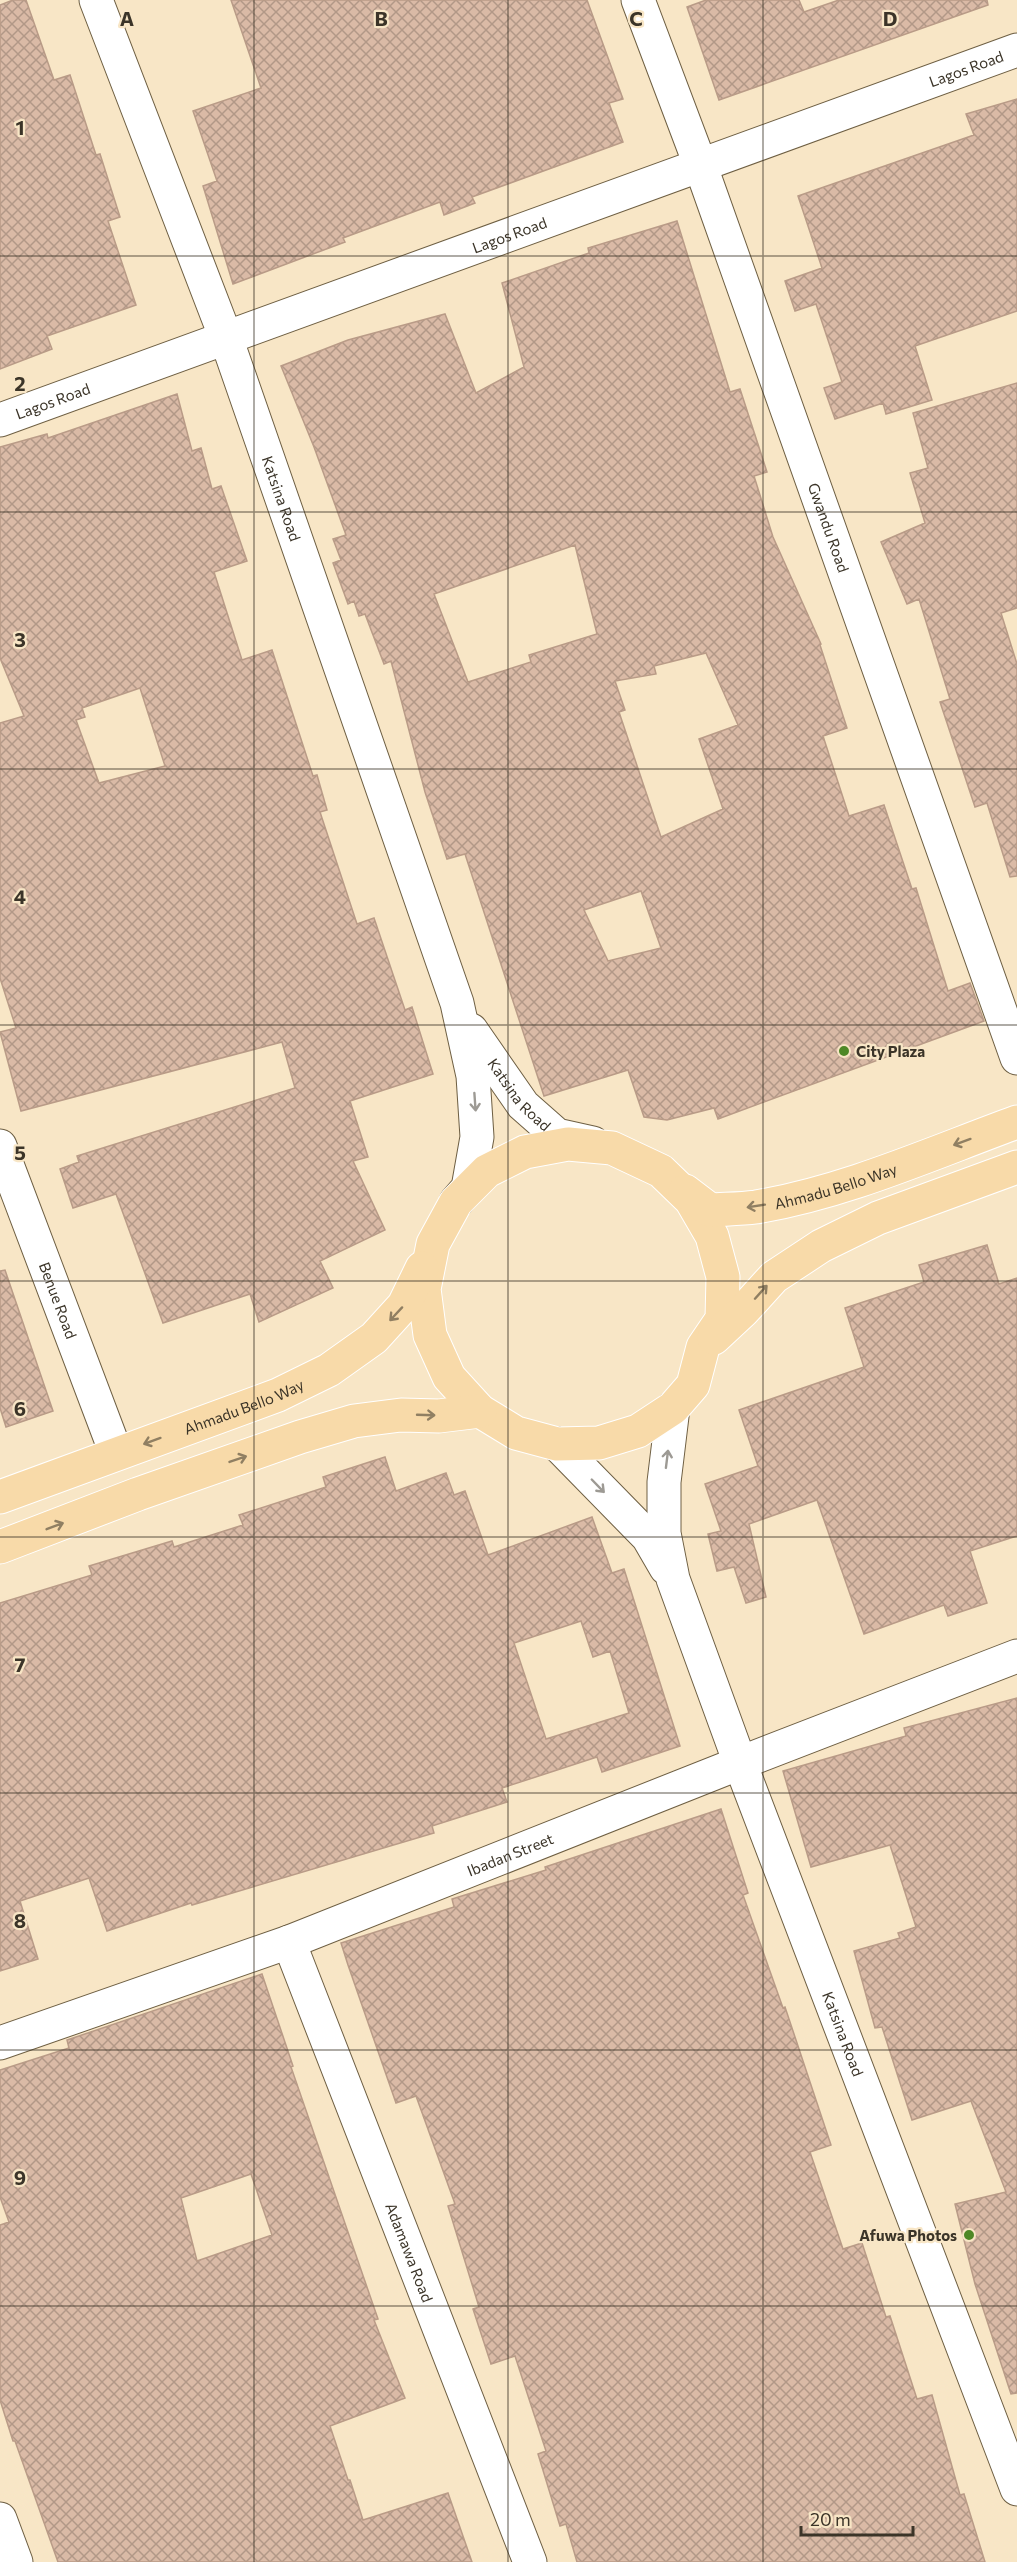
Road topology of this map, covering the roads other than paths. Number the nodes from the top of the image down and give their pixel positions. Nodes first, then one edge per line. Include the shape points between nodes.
1 (96, 0) edge
2 (638, 0) edge
3 (1017, 50) edge
4 (701, 167) junction
5 (225, 338) junction
6 (0, 420) edge
7 (457, 1003) junction
8 (1017, 1058) edge
9 (1017, 1122) edge
10 (0, 1146) edge
11 (612, 1148) junction
12 (1017, 1167) edge
13 (660, 1171) junction
14 (456, 1202) junction
15 (433, 1244) junction
16 (703, 1347) junction
17 (673, 1408) junction
18 (480, 1411) junction
19 (557, 1444) junction
20 (116, 1454) junction
21 (0, 1497) edge
22 (0, 1547) edge
23 (673, 1579) junction
24 (1017, 1656) edge
25 (740, 1763) junction
26 (289, 1942) junction
27 (0, 2043) edge
28 (1017, 2489) edge
29 (0, 2519) edge
30 (16, 2562) edge
31 (530, 2562) edge

1 - 5 street, Katsina Road
2 - 4 street, Gwandu Road
3 - 4 street, Lagos Road
4 - 5 street, Lagos Road
4 - 8 street, Gwandu Road
5 - 6 street, Lagos Road
5 - 7 street, Katsina Road
7 - 11 street, Katsina Road via 477,1041 523,1105 557,1135
7 -> 14 street, Katsina Road via 473,1076 477,1137 468,1188
9 -> 13 main road, Ahmadu Bello Way via 876,1174 810,1195 754,1207 710,1210
10 - 20 street, Benue Road
11 - 13 main road
11 - 14 main road via 568,1144 525,1152 487,1171
16 -> 12 main road via 774,1277 821,1246 878,1218
13 - 16 main road via 691,1200 712,1236 723,1277 722,1319
14 - 15 main road
15 - 18 main road via 424,1289 430,1335 449,1377
15 -> 20 main road, Ahmadu Bello Way via 405,1305 374,1338 329,1370 278,1395
16 - 17 main road via 693,1385
17 - 19 main road via 638,1431 598,1443
23 -> 17 street, Katsina Road via 664,1533 664,1482
18 - 19 main road via 516,1433
22 -> 18 main road via 148,1490 354,1421
19 -> 23 street, Katsina Road via 648,1537
20 - 21 main road, Ahmadu Bello Way
23 - 25 street, Katsina Road
24 - 25 street, Ibadan Street
25 - 26 street, Ibadan Street
25 - 28 street, Katsina Road
26 - 27 street, Ibadan Street
26 - 31 street, Adamawa Road
29 - 30 street

